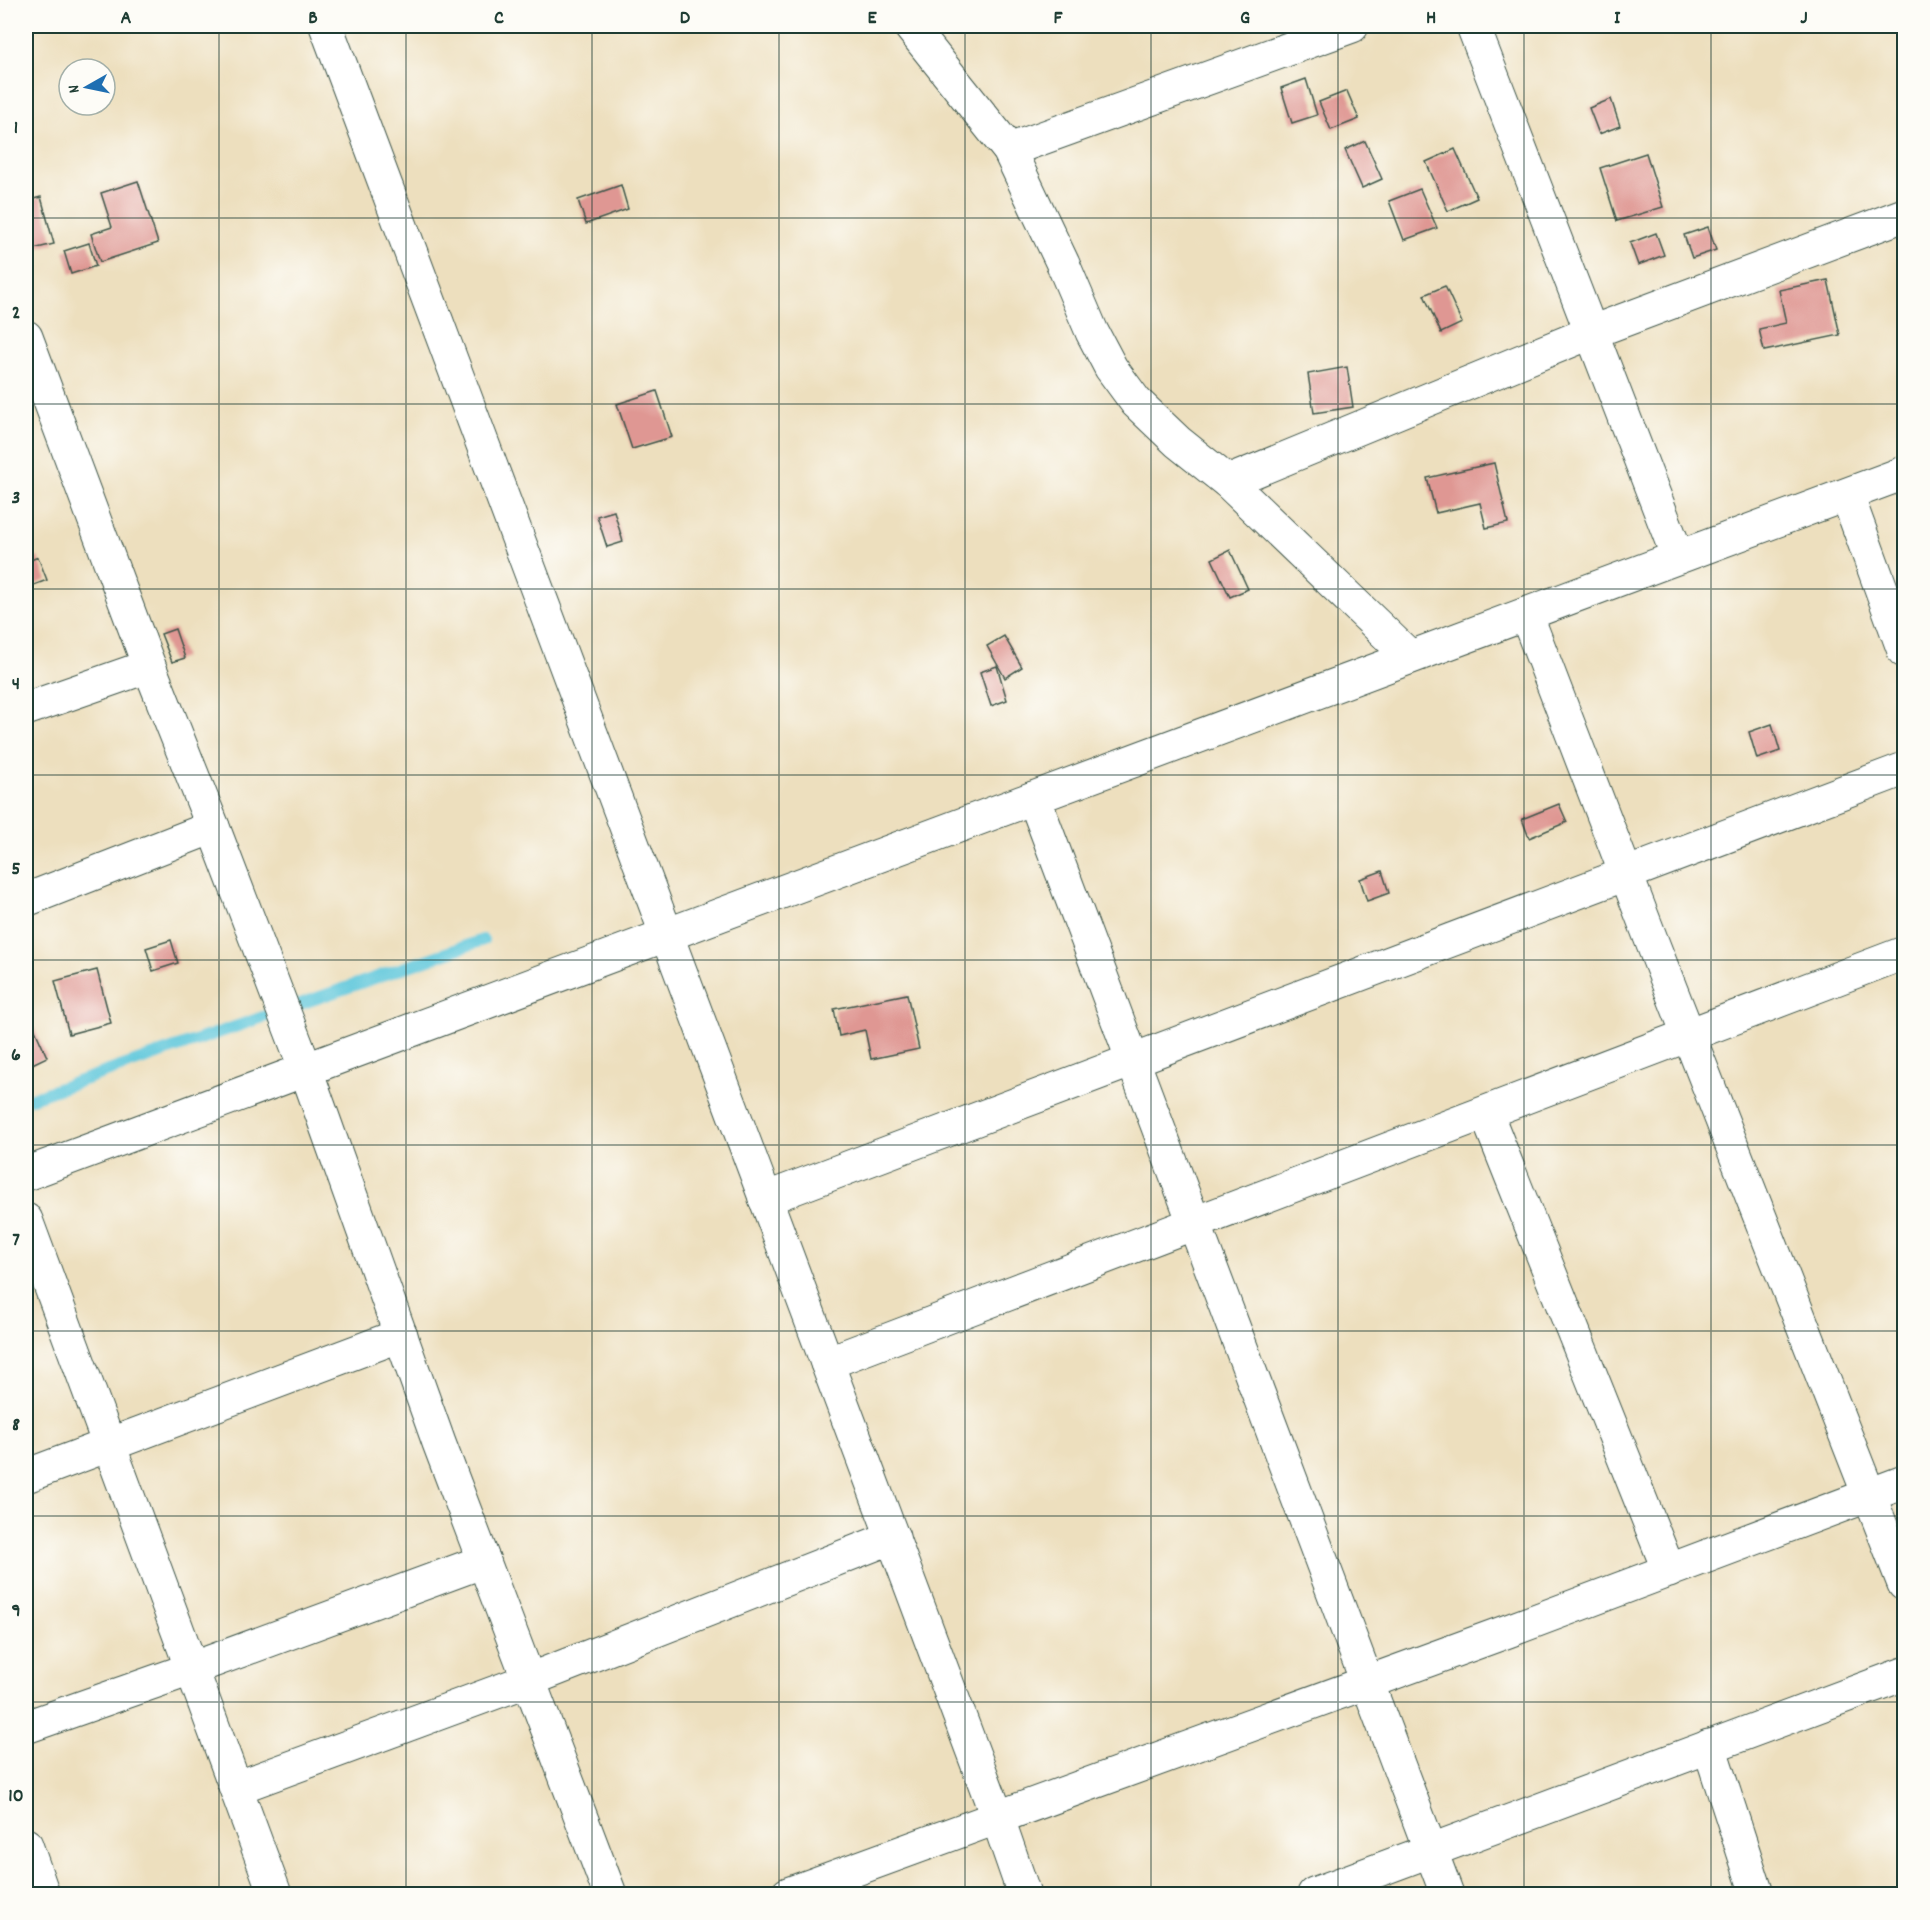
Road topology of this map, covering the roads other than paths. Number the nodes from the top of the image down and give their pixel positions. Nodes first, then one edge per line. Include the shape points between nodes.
1 (326, 26) edge
2 (910, 26) edge
3 (1352, 26) edge
4 (1473, 26) edge
5 (1009, 150) junction
6 (1905, 215) edge
7 (1593, 332) junction
8 (26, 337) edge
9 (1905, 473) edge
10 (1228, 482) junction
11 (1847, 495) junction
12 (1678, 557) junction
13 (1526, 614) junction
14 (1905, 651) edge
15 (1410, 657) junction
16 (149, 666) junction
17 (26, 709) edge
18 (1905, 769) edge
19 (1034, 798) junction
20 (213, 827) junction
21 (1627, 874) junction
22 (26, 900) edge
23 (667, 935) junction
24 (1905, 953) edge
25 (1690, 1034) junction
26 (1133, 1060) junction
27 (306, 1070) junction
28 (1485, 1113) junction
29 (26, 1174) edge
30 (765, 1199) junction
31 (26, 1220) edge
32 (1194, 1224) junction
33 (401, 1335) junction
34 (827, 1363) junction
35 (109, 1443) junction
36 (26, 1476) edge
37 (1905, 1482) edge
38 (1871, 1495) junction
39 (893, 1537) junction
40 (484, 1561) junction
41 (1669, 1571) junction
42 (1905, 1584) edge
43 (191, 1669) junction
44 (1905, 1674) edge
45 (529, 1680) junction
46 (1367, 1682) junction
47 (26, 1727) edge
48 (1709, 1746) junction
49 (236, 1788) junction
50 (998, 1819) junction
51 (26, 1845) edge
52 (1430, 1851) junction
53 (43, 1894) edge
54 (275, 1894) edge
55 (610, 1894) edge
56 (788, 1894) edge
57 (1024, 1894) edge
58 (1314, 1894) edge
59 (1447, 1894) edge
60 (1757, 1894) edge

1 - 23 street
2 - 5 street
3 - 5 street
4 - 7 street
5 - 10 street via 1111,368 1136,402
6 - 7 street
7 - 10 street
7 - 12 street
8 - 16 street
9 - 11 street
10 - 15 street
11 - 12 street
11 - 14 street
12 - 13 street
13 - 15 street
13 - 21 street
15 - 19 street
16 - 17 street
16 - 20 street
18 - 21 street
19 - 23 street
19 - 26 street
20 - 22 street
20 - 27 street
21 - 25 street
21 - 26 street
23 - 27 street
23 - 30 street
24 - 25 street
25 - 28 street
25 - 38 street
26 - 30 street
26 - 32 street
27 - 29 street
27 - 33 street
28 - 32 street
28 - 41 street
30 - 34 street
31 - 35 street
32 - 34 street
32 - 46 street
33 - 35 street
33 - 40 street
34 - 39 street
35 - 36 street
35 - 43 street
37 - 38 street
38 - 41 street
38 - 42 street
39 - 45 street
39 - 50 street
40 - 43 street
40 - 45 street
41 - 46 street
43 - 47 street
43 - 49 street
44 - 48 street
45 - 49 street
45 - 55 street
46 - 50 street
46 - 52 street
48 - 52 street
48 - 60 street
49 - 54 street
50 - 56 street
50 - 57 street
51 - 53 street
52 - 58 street
52 - 59 street

